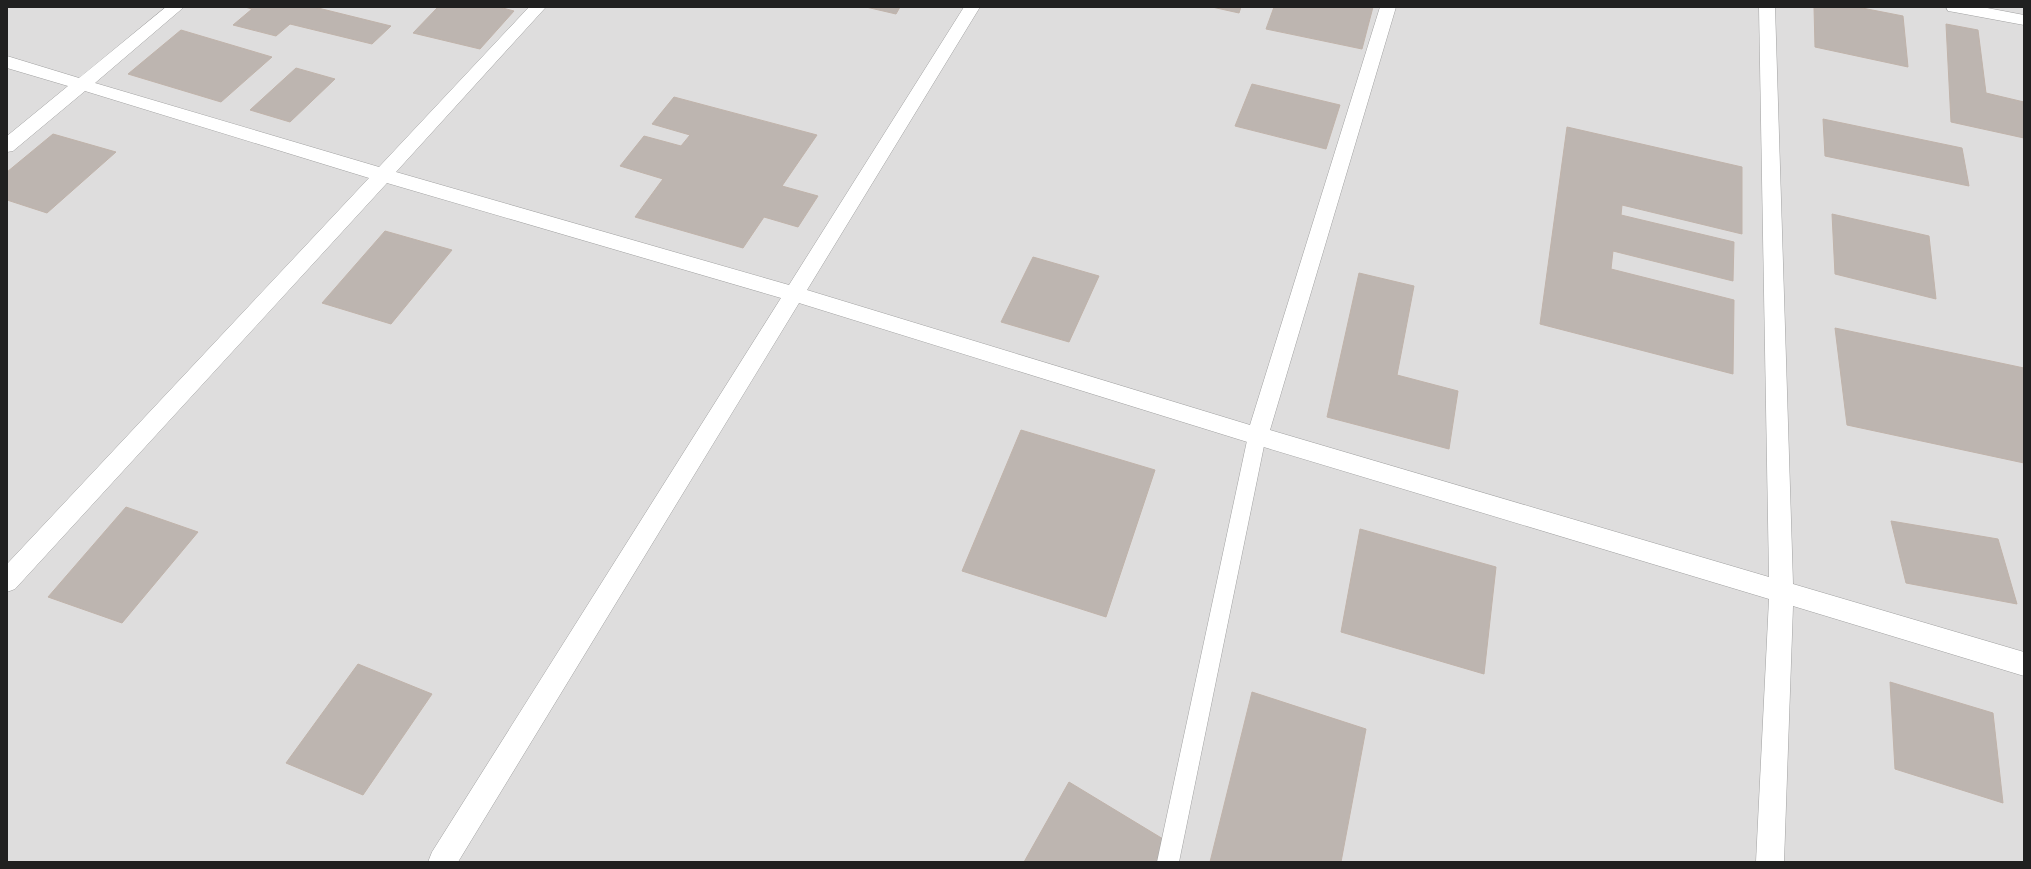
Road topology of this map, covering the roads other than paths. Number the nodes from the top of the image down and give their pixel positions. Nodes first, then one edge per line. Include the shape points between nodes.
1 (176, 7) edge
2 (538, 7) edge
3 (972, 7) edge
4 (1388, 7) edge
5 (1767, 7) edge
6 (1954, 7) edge
7 (2024, 20) edge
8 (7, 62) edge
9 (81, 85) junction
10 (7, 146) edge
11 (383, 175) junction
12 (794, 294) junction
13 (1257, 436) junction
14 (7, 581) edge
15 (1781, 592) junction
16 (2024, 664) edge
17 (442, 862) edge
18 (1168, 862) edge
19 (1770, 862) edge

1 - 9 street
2 - 11 street
3 - 12 street
4 - 13 street
5 - 15 street
6 - 7 street
8 - 9 street
9 - 10 street
9 - 11 street
11 - 12 street
11 - 14 street
12 - 13 street
12 - 17 street
13 - 15 street
13 - 18 lane
15 - 16 street
15 - 19 street

